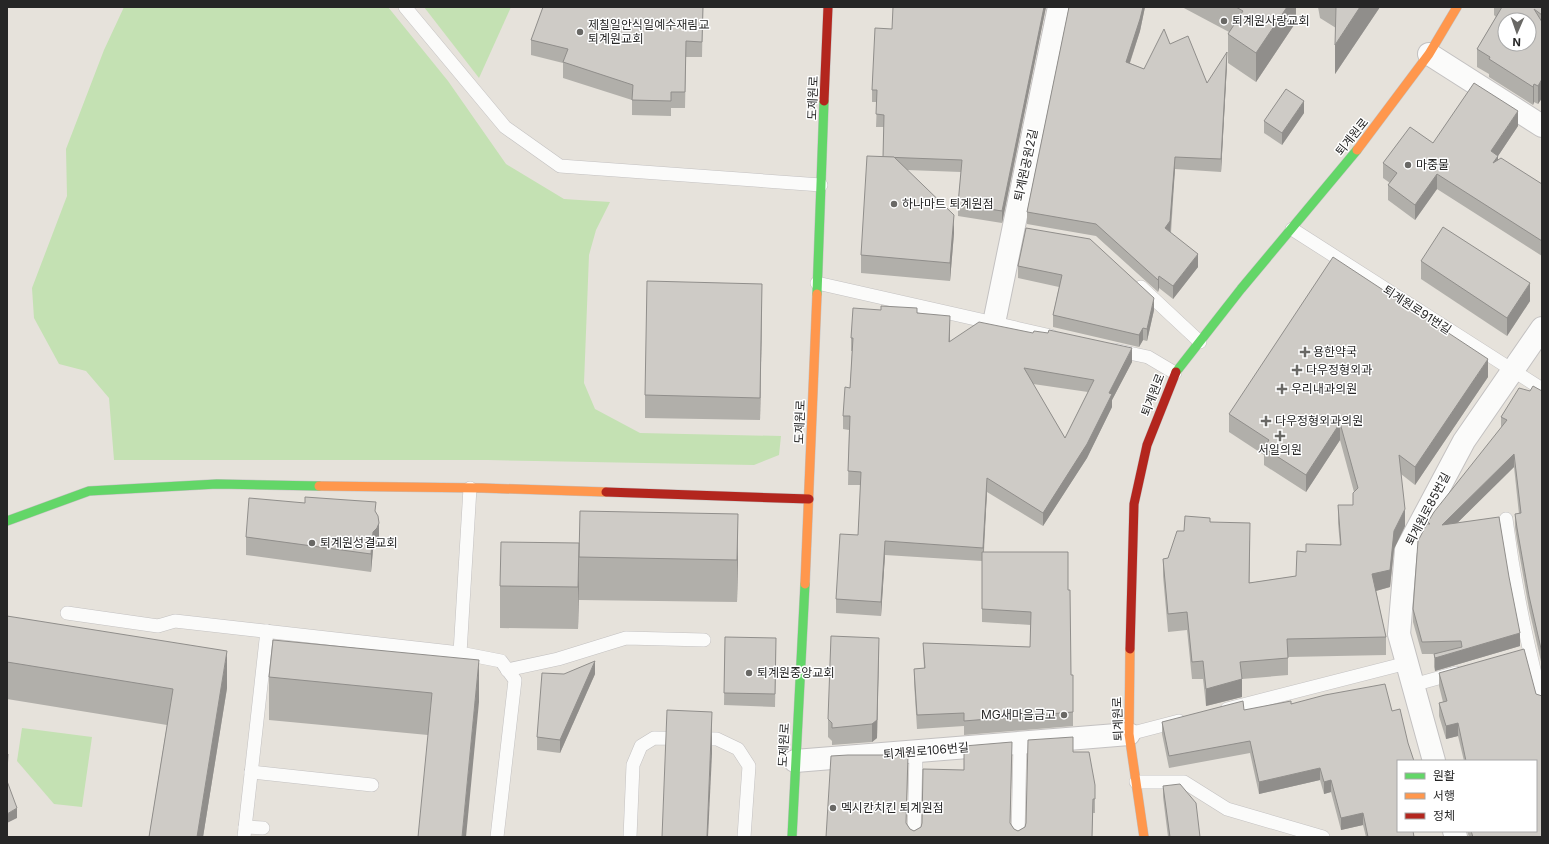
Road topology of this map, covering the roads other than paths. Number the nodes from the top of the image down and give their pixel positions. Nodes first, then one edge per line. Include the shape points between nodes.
1 (405, 7) edge
2 (828, 7) edge
3 (1059, 7) edge
4 (1456, 7) edge
5 (1429, 54) junction
6 (1542, 126) edge
7 (822, 185) junction
8 (1292, 229) junction
9 (1129, 277) edge
10 (817, 283) junction
11 (994, 323) junction
12 (1542, 328) edge
13 (1063, 338) edge
14 (1200, 342) junction
15 (1101, 347) edge
16 (1512, 371) junction
17 (1175, 373) junction
18 (1542, 389) edge
19 (470, 488) junction
20 (809, 499) junction
21 (1506, 519) dead end
22 (7, 521) edge
23 (67, 613) dead end
24 (267, 631) junction
25 (704, 640) dead end
26 (1529, 652) junction
27 (460, 653) junction
28 (1514, 656) edge
29 (1407, 662) junction
30 (1471, 668) edge
31 (507, 670) junction
32 (1413, 684) junction
33 (1542, 701) edge
34 (1214, 712) edge
35 (1191, 718) edge
36 (1129, 734) junction
37 (1020, 743) junction
38 (916, 752) junction
39 (1434, 760) edge
40 (795, 761) junction
41 (251, 772) junction
42 (1136, 782) junction
43 (372, 784) dead end
44 (263, 828) dead end
45 (245, 832) edge
46 (497, 837) edge
47 (630, 837) edge
48 (744, 837) edge
49 (792, 837) edge
50 (914, 837) edge
51 (1018, 837) edge
52 (1144, 837) edge
53 (1323, 837) edge

1 - 7 lane via 505,127 560,166
2 - 7 street, 도제원로
3 - 11 street, 퇴계원공원2길 via 1020,231
4 - 5 street, 퇴계원로
5 - 6 street
5 - 8 street, 퇴계원로 via 1368,137
7 - 10 street, 도제원로
8 - 14 street, 퇴계원로
8 - 16 lane, 퇴계원로91번길
9 - 14 lane
10 - 11 lane
10 - 20 street, 도제원로
11 - 13 lane
12 - 16 street, 퇴계원로85번길
14 - 17 street, 퇴계원로
15 - 17 lane via 1148,357
16 - 18 lane, 퇴계원로91번길
16 - 29 street, 퇴계원로85번길 via 1464,441 1406,550 1399,634
17 - 36 street, 퇴계원로 via 1146,445 1134,504
19 - 20 street
19 - 22 street via 217,484 89,491
19 - 27 lane
20 - 40 street, 도제원로
21 - 26 lane
23 - 24 lane via 158,626 175,621
24 - 27 lane
24 - 41 lane
25 - 31 lane via 626,638 558,659
26 - 28 lane
26 - 33 lane
27 - 31 lane via 501,661
29 - 32 street, 퇴계원로85번길
29 - 34 lane
30 - 32 lane
31 - 46 lane via 515,680
32 - 39 street, 퇴계원로85번길
35 - 36 lane
36 - 37 street, 퇴계원로106번길
36 - 42 street, 퇴계원로
37 - 38 street, 퇴계원로106번길
37 - 51 lane
38 - 40 street, 퇴계원로106번길
38 - 50 lane
40 - 49 street, 도제원로
41 - 43 lane
41 - 45 lane
42 - 52 street, 퇴계원로
42 - 53 lane via 1184,782 1227,809
44 - 45 lane
47 - 48 lane via 633,765 640,746 654,738 717,739 738,749 749,766

